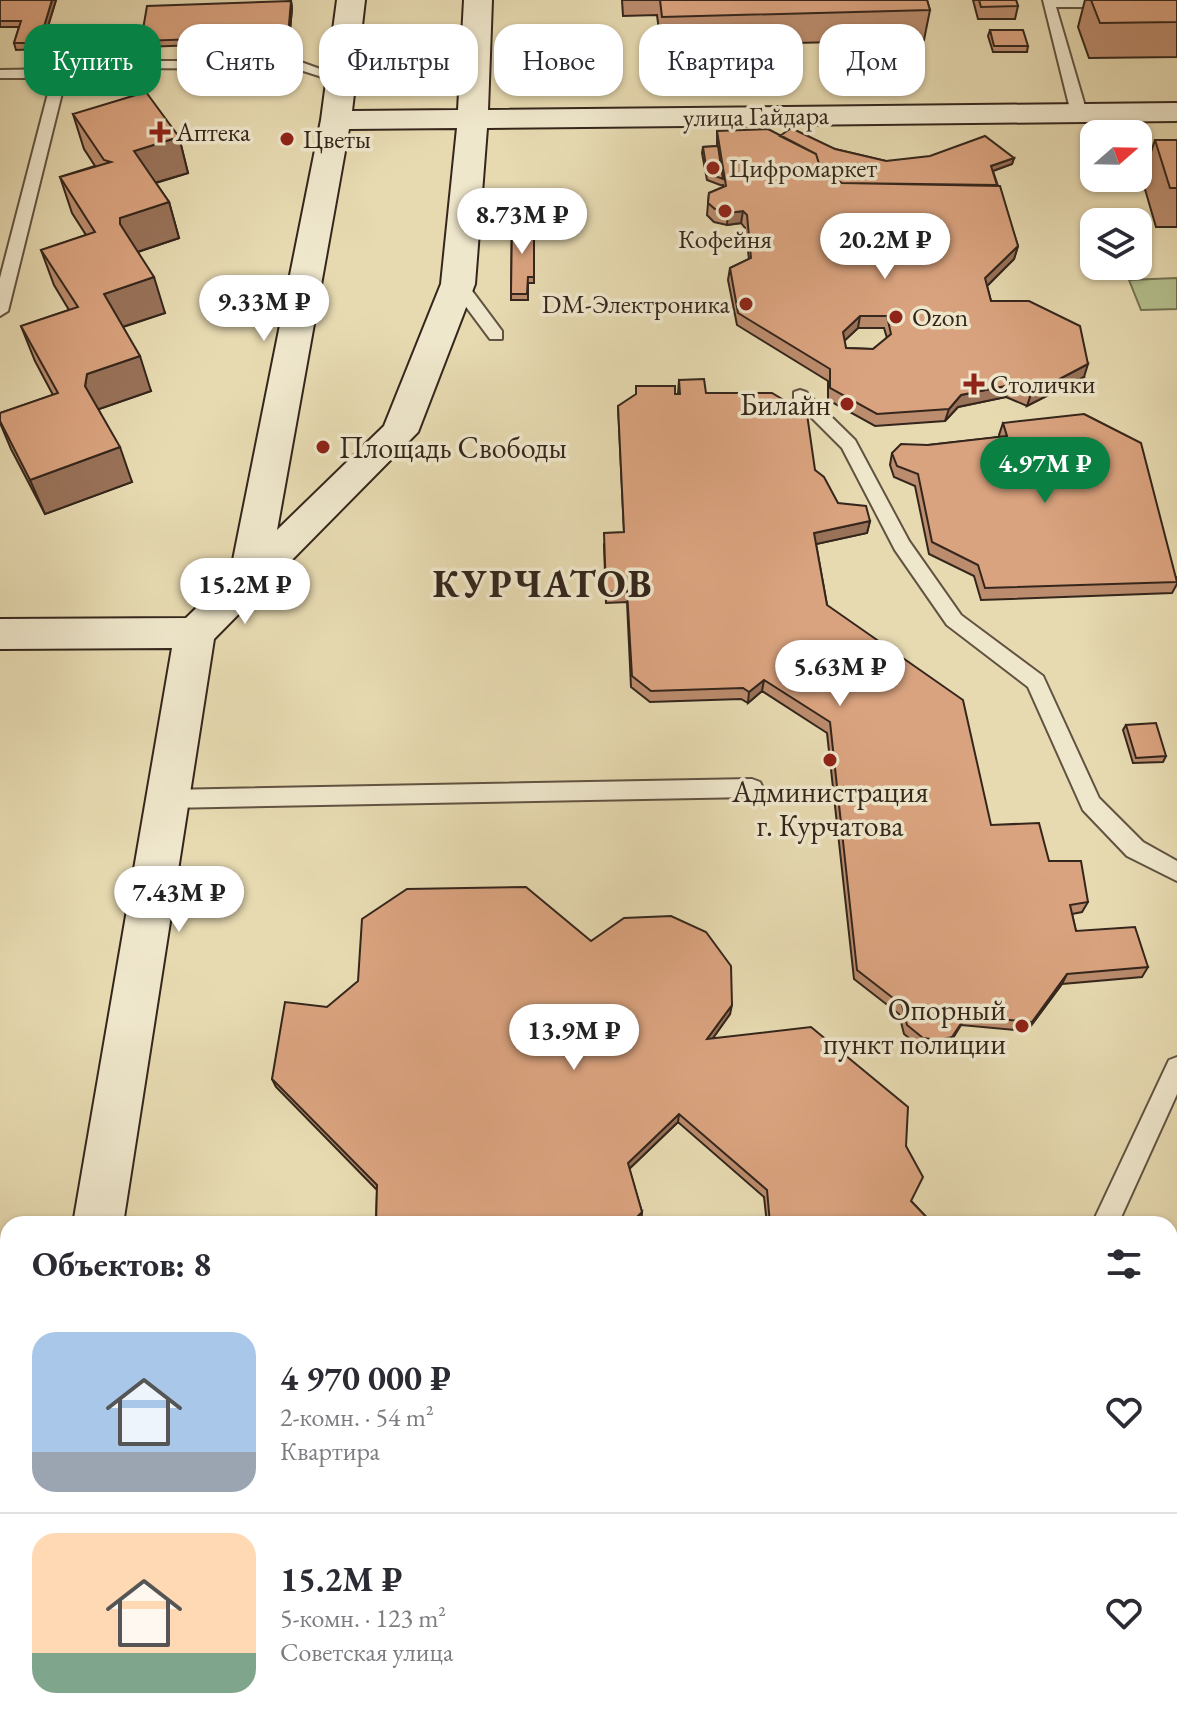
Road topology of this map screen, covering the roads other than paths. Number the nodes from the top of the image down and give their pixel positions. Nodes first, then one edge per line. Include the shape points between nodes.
1 (351, 0) edge
2 (478, 0) edge
3 (1047, 2) edge
4 (1134, 3) edge
5 (348, 24) edge
6 (161, 65) edge
7 (319, 72) edge
8 (0, 74) edge
9 (339, 96) edge
10 (1177, 112) edge
11 (1079, 113) junction
12 (336, 120) junction
13 (473, 120) junction
14 (458, 284) junction
15 (0, 311) edge
16 (496, 335) dead end
17 (800, 396) dead end
18 (249, 576) junction
19 (195, 633) junction
20 (0, 634) edge
21 (752, 788) dead end
22 (166, 799) junction
23 (1177, 872) edge
24 (1177, 1068) edge
25 (99, 1216) edge
26 (1109, 1216) edge

1 - 5 main road
2 - 13 main road
3 - 4 lane
3 - 11 lane
6 - 7 lane via 298,65
8 - 15 lane via 60,73
9 - 12 main road
10 - 11 main road, улица Гайдара
11 - 13 main road, улица Гайдара
12 - 13 main road, улица Гайдара
12 - 18 main road
13 - 14 main road
14 - 16 lane
14 - 18 main road via 400,432
17 - 23 lane via 849,444 902,545 954,620 1036,682 1091,804 1135,849
18 - 19 main road
19 - 20 main road
19 - 22 main road
21 - 22 lane
22 - 25 main road
24 - 26 lane

